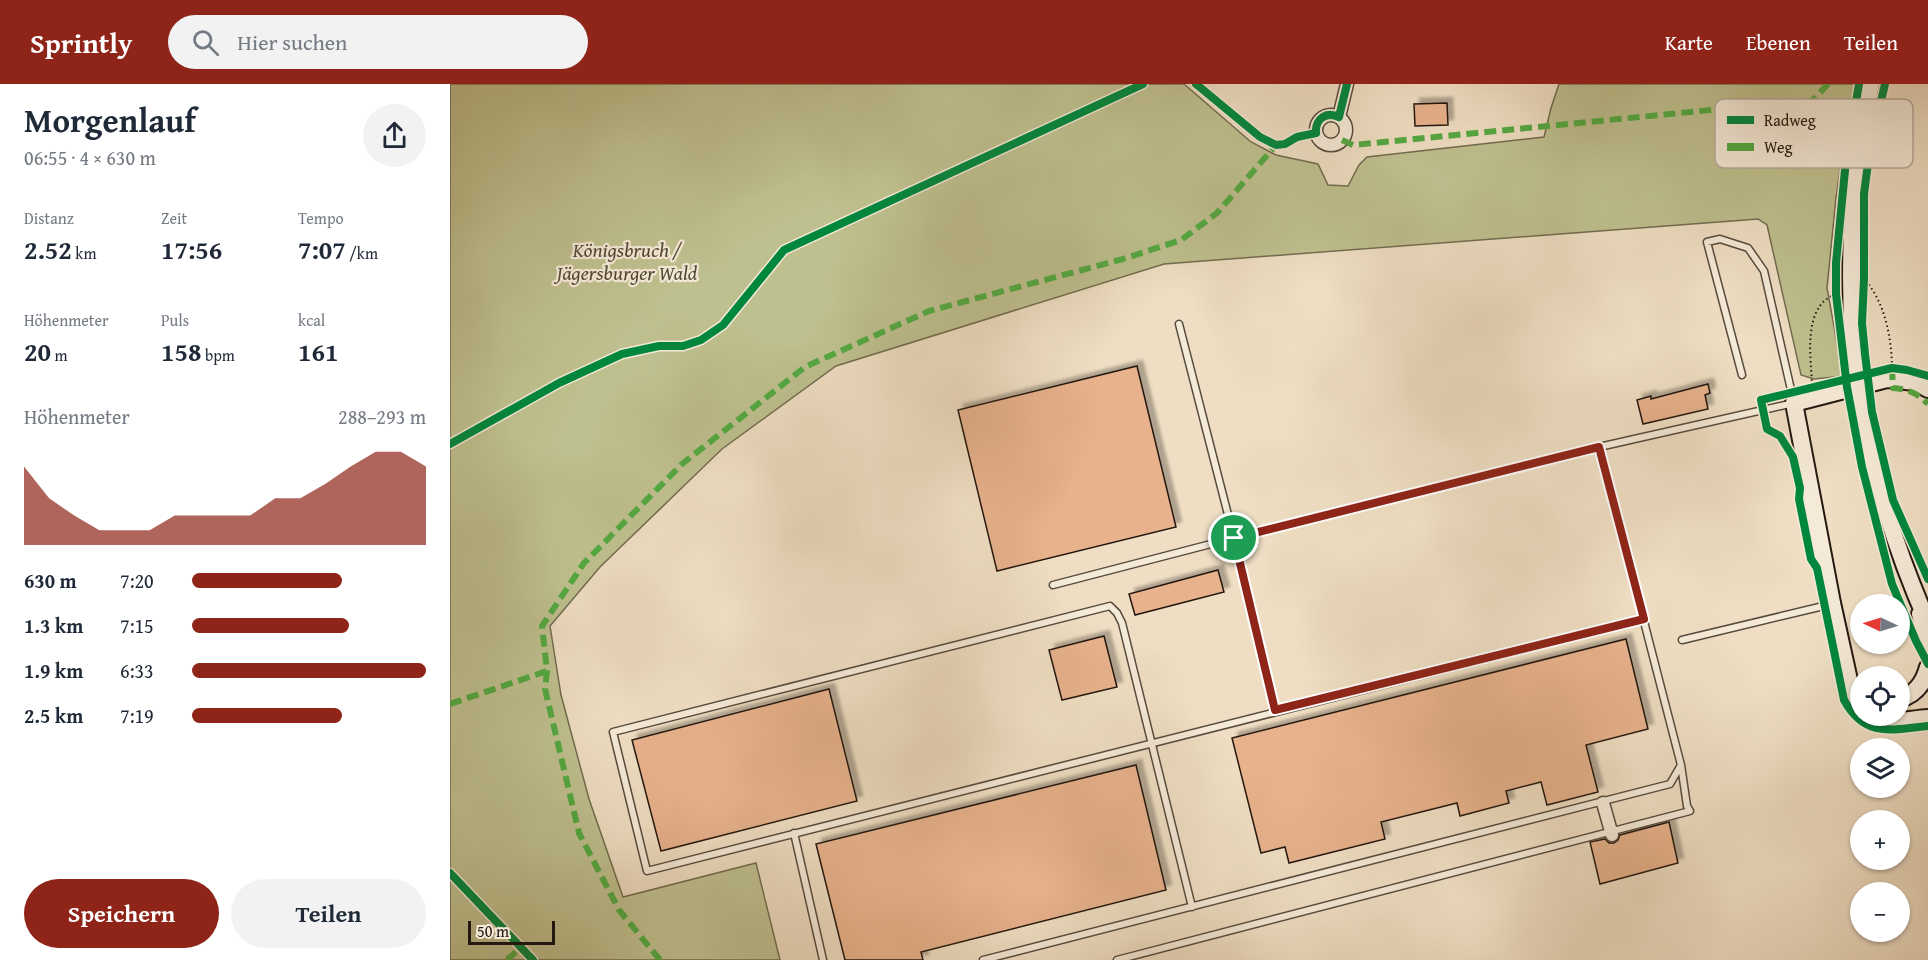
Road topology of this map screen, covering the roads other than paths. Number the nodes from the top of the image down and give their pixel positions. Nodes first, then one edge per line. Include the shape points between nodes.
1 (1347, 84) edge
2 (1871, 84) edge
3 (1868, 99) edge
4 (1339, 117) dead end
5 (1857, 168) edge
6 (1179, 324) dead end
7 (1742, 375) dead end
8 (1928, 389) edge
9 (1794, 403) junction
10 (1599, 447) junction
11 (1234, 538) junction
12 (1053, 585) dead end
13 (1914, 593) junction
14 (1832, 603) junction
15 (1928, 616) edge
16 (1644, 619) junction
17 (1928, 624) edge
18 (1682, 640) dead end
19 (1928, 648) edge
20 (1845, 658) junction
21 (1850, 667) edge
22 (1928, 667) edge
23 (1850, 684) edge
24 (1910, 695) edge
25 (1275, 710) junction
26 (1928, 718) edge
27 (1910, 720) edge
28 (1151, 742) junction
29 (1681, 765) junction
30 (1603, 803) junction
31 (794, 833) junction
32 (1611, 833) junction
33 (1192, 908) junction
34 (823, 960) edge
35 (983, 960) edge
36 (1117, 960) edge

1 - 4 street
2 - 3 street, bridge
5 - 13 street, bridge via 1850,279 1854,356 1871,459 1886,517
6 - 11 lane
7 - 9 lane via 1707,242 1720,239 1748,248 1764,271
8 - 9 street via 1915,382 1887,380
9 - 10 lane
9 - 14 street
10 - 11 lane
10 - 16 lane
11 - 12 lane
11 - 25 lane
13 - 15 street
13 - 17 street
13 - 19 street
14 - 18 lane
14 - 20 street
16 - 25 lane
16 - 29 lane
20 - 21 street
20 - 23 street
22 - 24 street via 1921,685
25 - 28 lane
26 - 27 street
28 - 31 lane
28 - 31 lane via 1122,623 1110,606 613,732 647,871
28 - 33 lane
29 - 30 lane via 1670,784
29 - 32 lane via 1690,811
30 - 32 street
30 - 33 lane
31 - 34 lane
32 - 36 lane
33 - 35 lane

